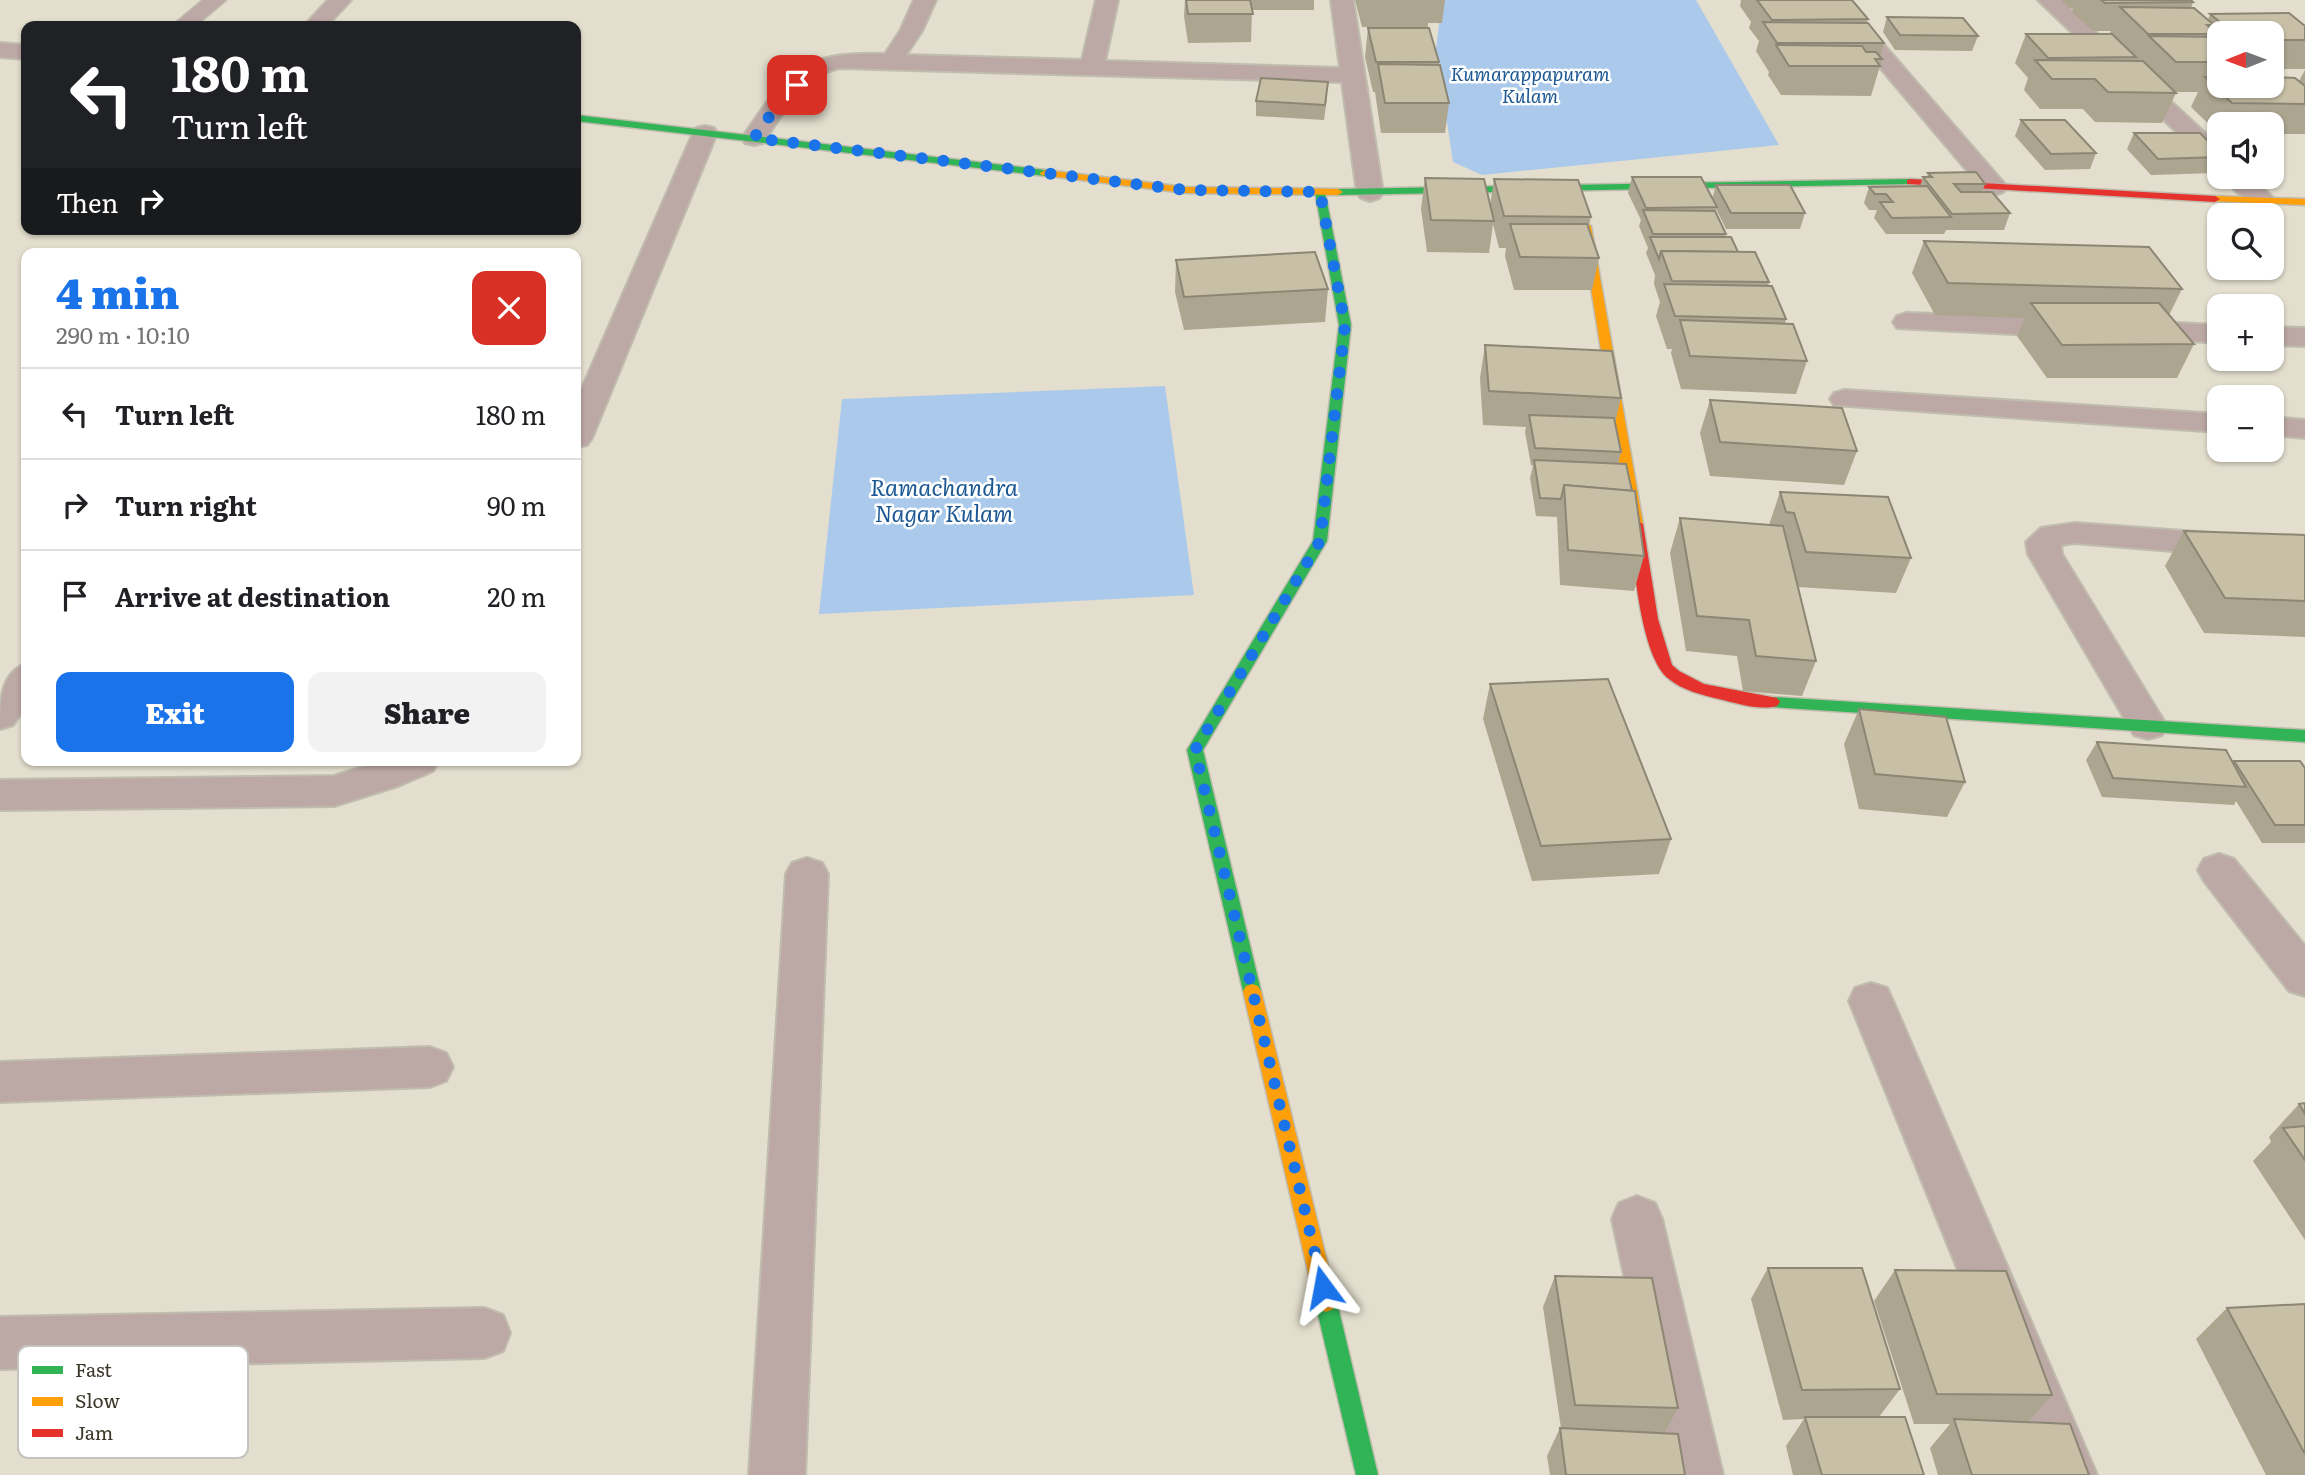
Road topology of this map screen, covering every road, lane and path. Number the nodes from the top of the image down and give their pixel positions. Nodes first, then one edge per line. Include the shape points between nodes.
1 (216, 0) edge
2 (340, 0) edge
3 (925, 0) edge
4 (1107, 0) edge
5 (1342, 0) edge
6 (1834, 0) edge
7 (2049, 0) edge
8 (189, 21) edge
9 (320, 21) edge
10 (0, 50) edge
11 (21, 52) edge
12 (891, 61) junction
13 (1092, 67) junction
14 (1353, 75) junction
15 (581, 118) edge
16 (705, 133) junction
17 (754, 138) junction
18 (2207, 148) edge
19 (1994, 187) junction
20 (2250, 189) edge
21 (1320, 192) junction
22 (1370, 193) junction
23 (2262, 200) junction
24 (1582, 201) junction
25 (2305, 202) edge
26 (1907, 322) dead end
27 (2207, 333) edge
28 (2284, 336) edge
29 (2305, 337) edge
30 (1845, 399) dead end
31 (2207, 422) edge
32 (581, 426) edge
33 (2284, 427) edge
34 (2305, 429) edge
35 (2305, 551) edge
36 (21, 684) edge
37 (0, 716) edge
38 (2148, 726) junction
39 (2305, 736) edge
40 (407, 766) edge
41 (0, 795) edge
42 (2219, 870) dead end
43 (807, 874) dead end
44 (2305, 978) edge
45 (1871, 1000) dead end
46 (429, 1067) dead end
47 (0, 1082) edge
48 (1637, 1219) dead end
49 (484, 1333) dead end
50 (0, 1343) edge
51 (777, 1475) edge
52 (1367, 1475) edge
53 (1695, 1475) edge
54 (2069, 1475) edge

1 - 8 lane
2 - 9 street
3 - 12 street
4 - 13 street
5 - 14 street
6 - 19 street
7 - 18 street
10 - 11 street
12 - 13 street
12 - 17 street via 859,60 816,67 779,103
13 - 14 street
14 - 22 street
15 - 16 street
16 - 17 street
16 - 32 street
17 - 21 street via 1185,190
19 - 23 street
19 - 24 street via 1933,182
20 - 23 street
21 - 22 street
21 - 52 street via 1345,325 1320,541 1195,750
22 - 24 street
23 - 25 street
24 - 38 street via 1655,634 1667,669 1698,688 1747,700
26 - 27 street
28 - 29 street
30 - 31 street
33 - 34 street
35 - 38 street via 2075,533 2053,535 2043,542 2045,554
36 - 37 street
38 - 39 street
40 - 41 street via 334,791
42 - 44 street
43 - 51 street
45 - 54 street
46 - 47 street
48 - 53 street
49 - 50 street

